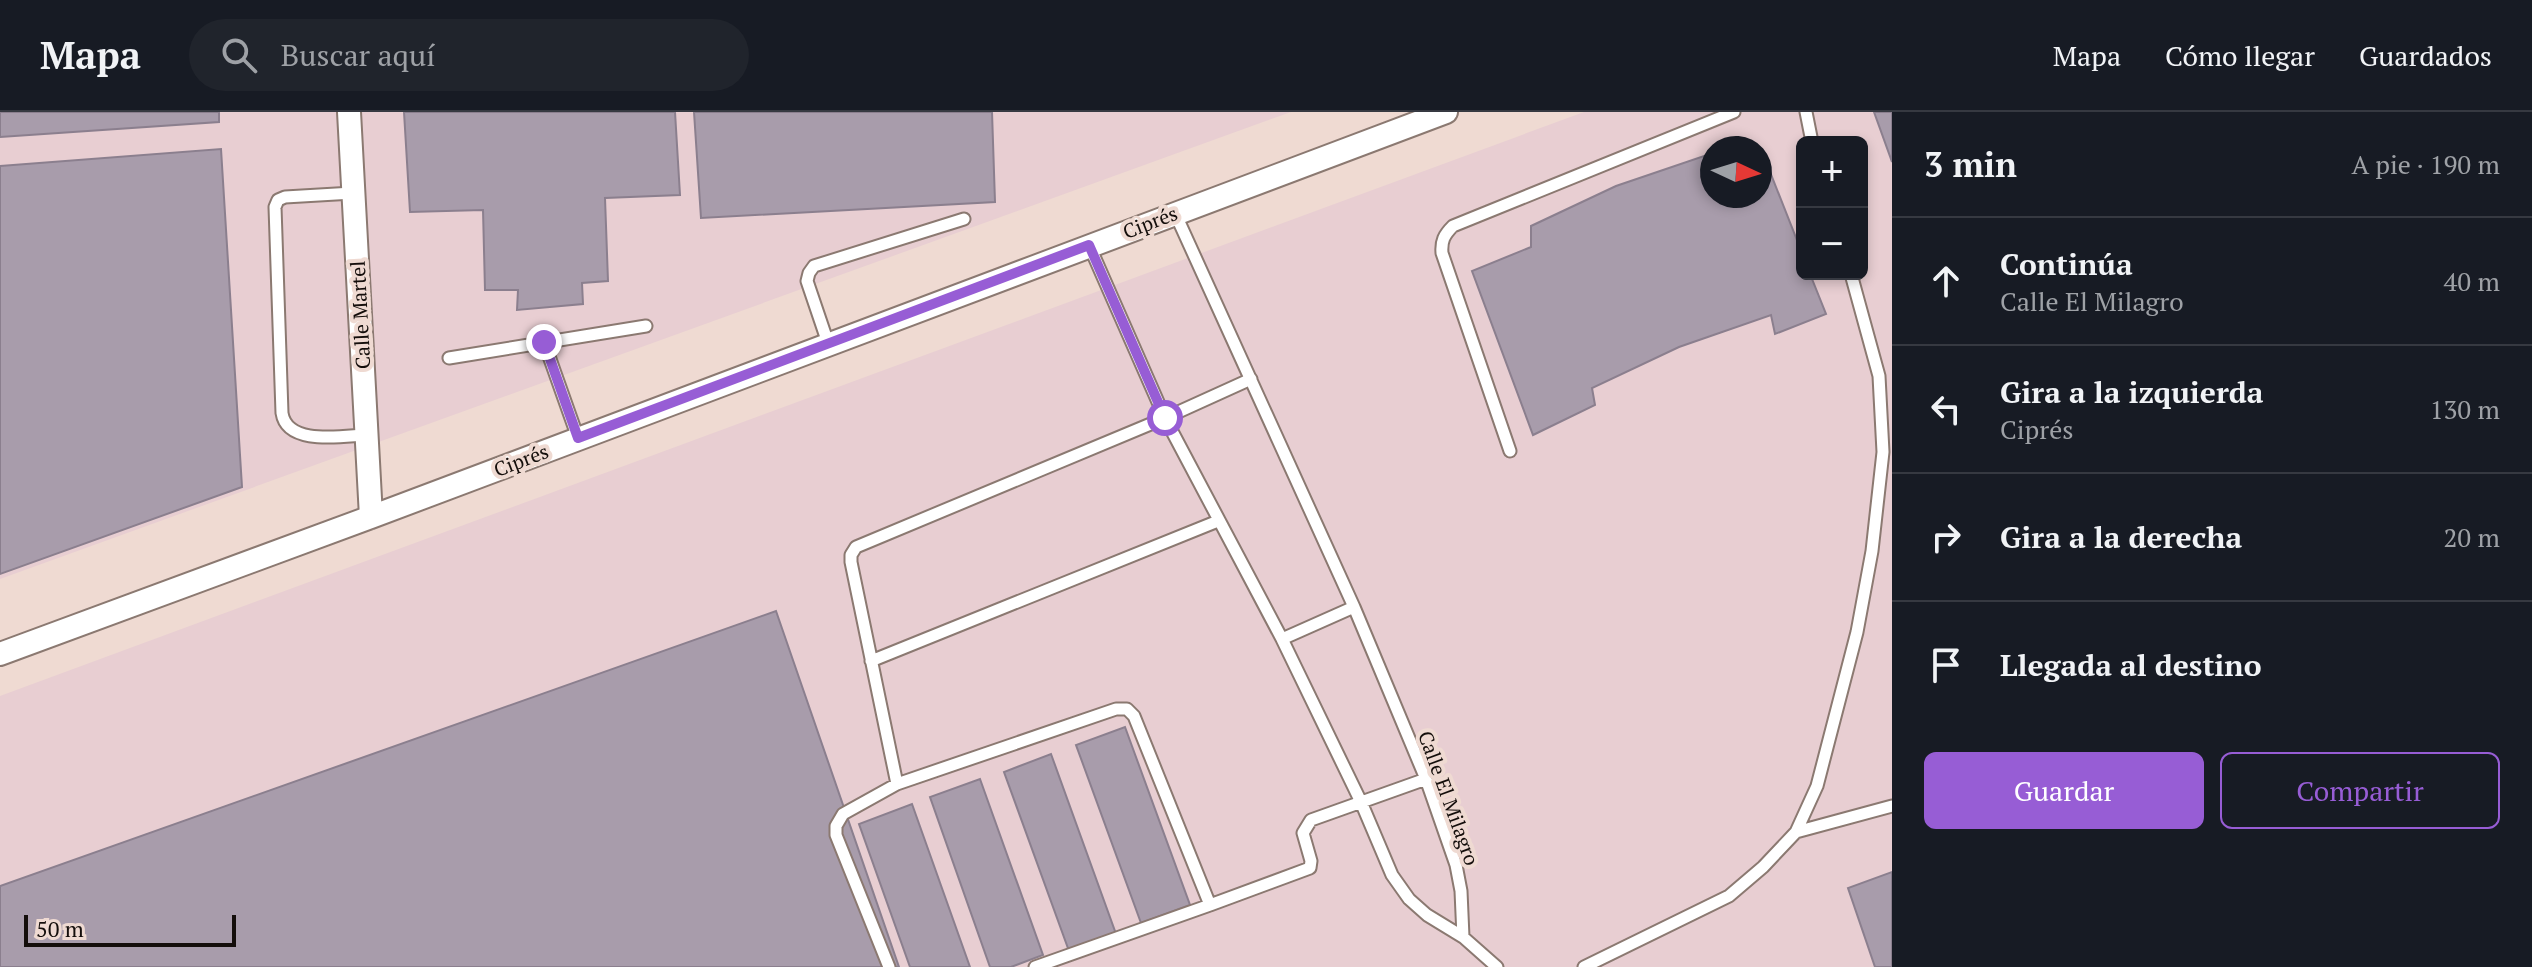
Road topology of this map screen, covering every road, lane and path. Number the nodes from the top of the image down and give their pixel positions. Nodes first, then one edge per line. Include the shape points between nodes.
1 (349, 112) edge
2 (1446, 112) edge
3 (1734, 112) edge
4 (1806, 112) edge
5 (1811, 136) edge
6 (353, 193) junction
7 (1175, 212) junction
8 (964, 219) dead end
9 (1089, 245) junction
10 (1853, 280) edge
11 (646, 326) dead end
12 (544, 342) junction
13 (828, 343) junction
14 (449, 358) dead end
15 (1251, 379) junction
16 (1165, 418) junction
17 (366, 435) junction
18 (578, 438) junction
19 (1510, 451) dead end
20 (371, 517) junction
21 (1218, 521) junction
22 (1354, 607) junction
23 (1282, 639) junction
24 (0, 654) edge
25 (871, 661) junction
26 (1426, 779) junction
27 (897, 784) junction
28 (1361, 802) junction
29 (1892, 806) edge
30 (1796, 832) junction
31 (1210, 905) junction
32 (1463, 937) junction
33 (889, 967) edge
34 (1035, 967) edge
35 (1497, 967) edge
36 (1584, 967) edge

1 - 6 street, Calle Martel
2 - 7 street, Ciprés
3 - 19 lane via 1446,233 1442,253
4 - 5 lane
6 - 17 street, Calle Martel
6 - 17 lane via 285,197 275,207 282,413 283,422 297,433
7 - 9 street, Ciprés
7 - 15 lane, Calle El Milagro
8 - 13 lane via 814,266 807,281
9 - 13 street, Ciprés
9 - 16 lane
10 - 30 lane via 1879,376 1883,452 1857,632 1817,786
11 - 12 lane
12 - 14 lane
12 - 18 lane
13 - 18 street, Ciprés
15 - 16 lane
15 - 22 lane, Calle El Milagro
16 - 21 lane
16 - 25 lane via 856,547 851,562
17 - 20 street, Calle Martel
18 - 20 street, Ciprés
20 - 24 street, Ciprés
21 - 23 lane
21 - 25 lane
22 - 23 lane
22 - 26 lane, Calle El Milagro
23 - 28 lane
25 - 27 lane
26 - 28 lane
26 - 32 lane, Calle El Milagro via 1456,865
27 - 31 lane via 1127,709
27 - 33 lane via 843,814 836,826
28 - 31 lane via 1306,826 1310,868
28 - 32 lane via 1392,875 1409,899
29 - 30 lane
30 - 36 lane via 1729,896
31 - 34 lane
32 - 35 lane

